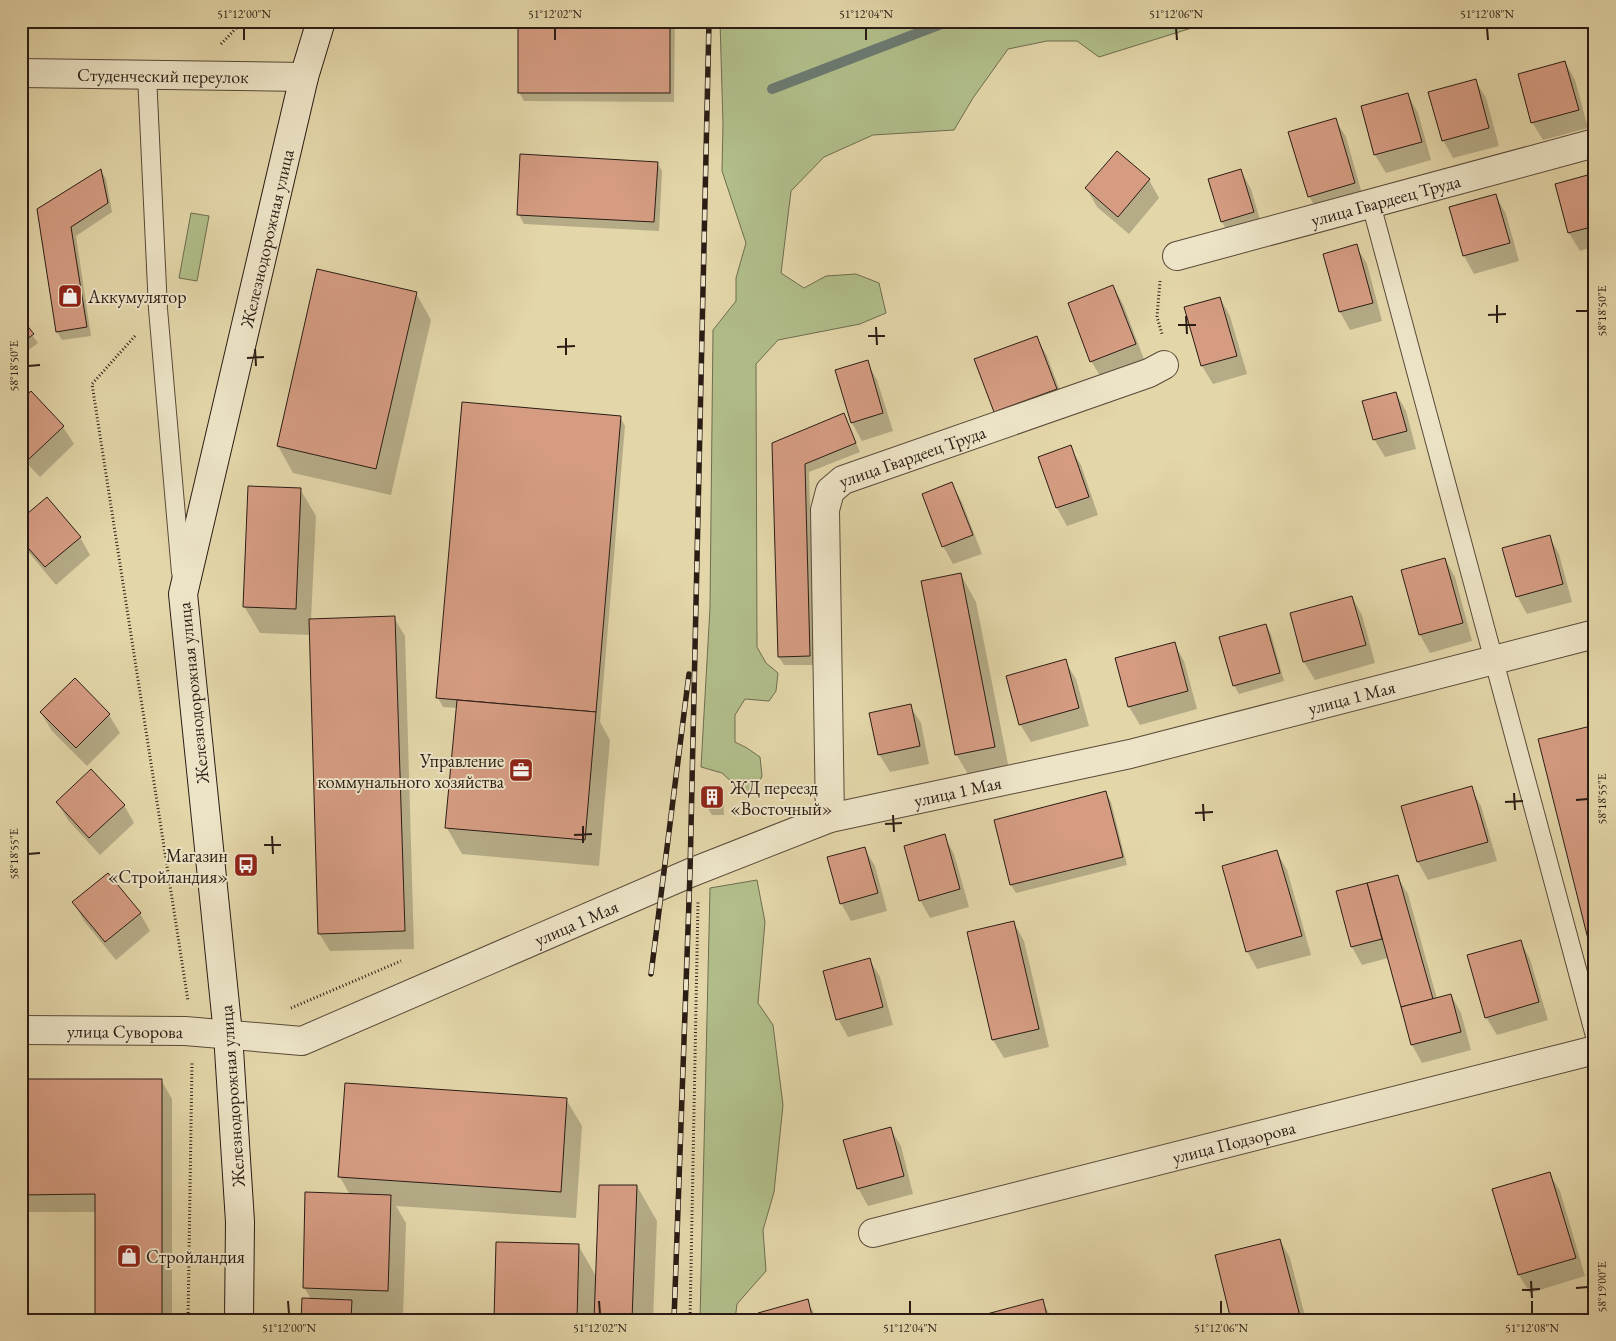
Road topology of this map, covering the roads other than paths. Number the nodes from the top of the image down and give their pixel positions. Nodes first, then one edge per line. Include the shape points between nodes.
1 (321, 21) edge
2 (21, 74) edge
3 (147, 75) junction
4 (304, 77) junction
5 (1595, 143) edge
6 (1371, 204) junction
7 (1177, 256) road end
8 (1164, 365) road end
9 (183, 594) junction
10 (1595, 634) edge
11 (1494, 660) junction
12 (830, 818) junction
13 (21, 1030) edge
14 (228, 1034) junction
15 (1595, 1036) edge
16 (1595, 1050) edge
17 (874, 1233) dead end
18 (239, 1320) edge

1 - 4 street, Железнодорожная улица
2 - 3 street, Студенческий переулок
3 - 4 street, Студенческий переулок
3 - 9 lane via 158,309
4 - 9 street, Железнодорожная улица
5 - 6 street, улица Гвардеец Труда
6 - 7 street, улица Гвардеец Труда
6 - 11 lane
8 - 12 street, улица Гвардеец Труда via 1150,373 843,480 830,491 825,510
9 - 14 street, Железнодорожная улица
10 - 11 street, улица 1 Мая
11 - 12 street, улица 1 Мая via 1130,754
11 - 15 lane
12 - 14 street, улица 1 Мая via 699,869 302,1041
13 - 14 street, улица Суворова
14 - 18 street, Железнодорожная улица via 240,1222
16 - 17 street, улица Подзорова

